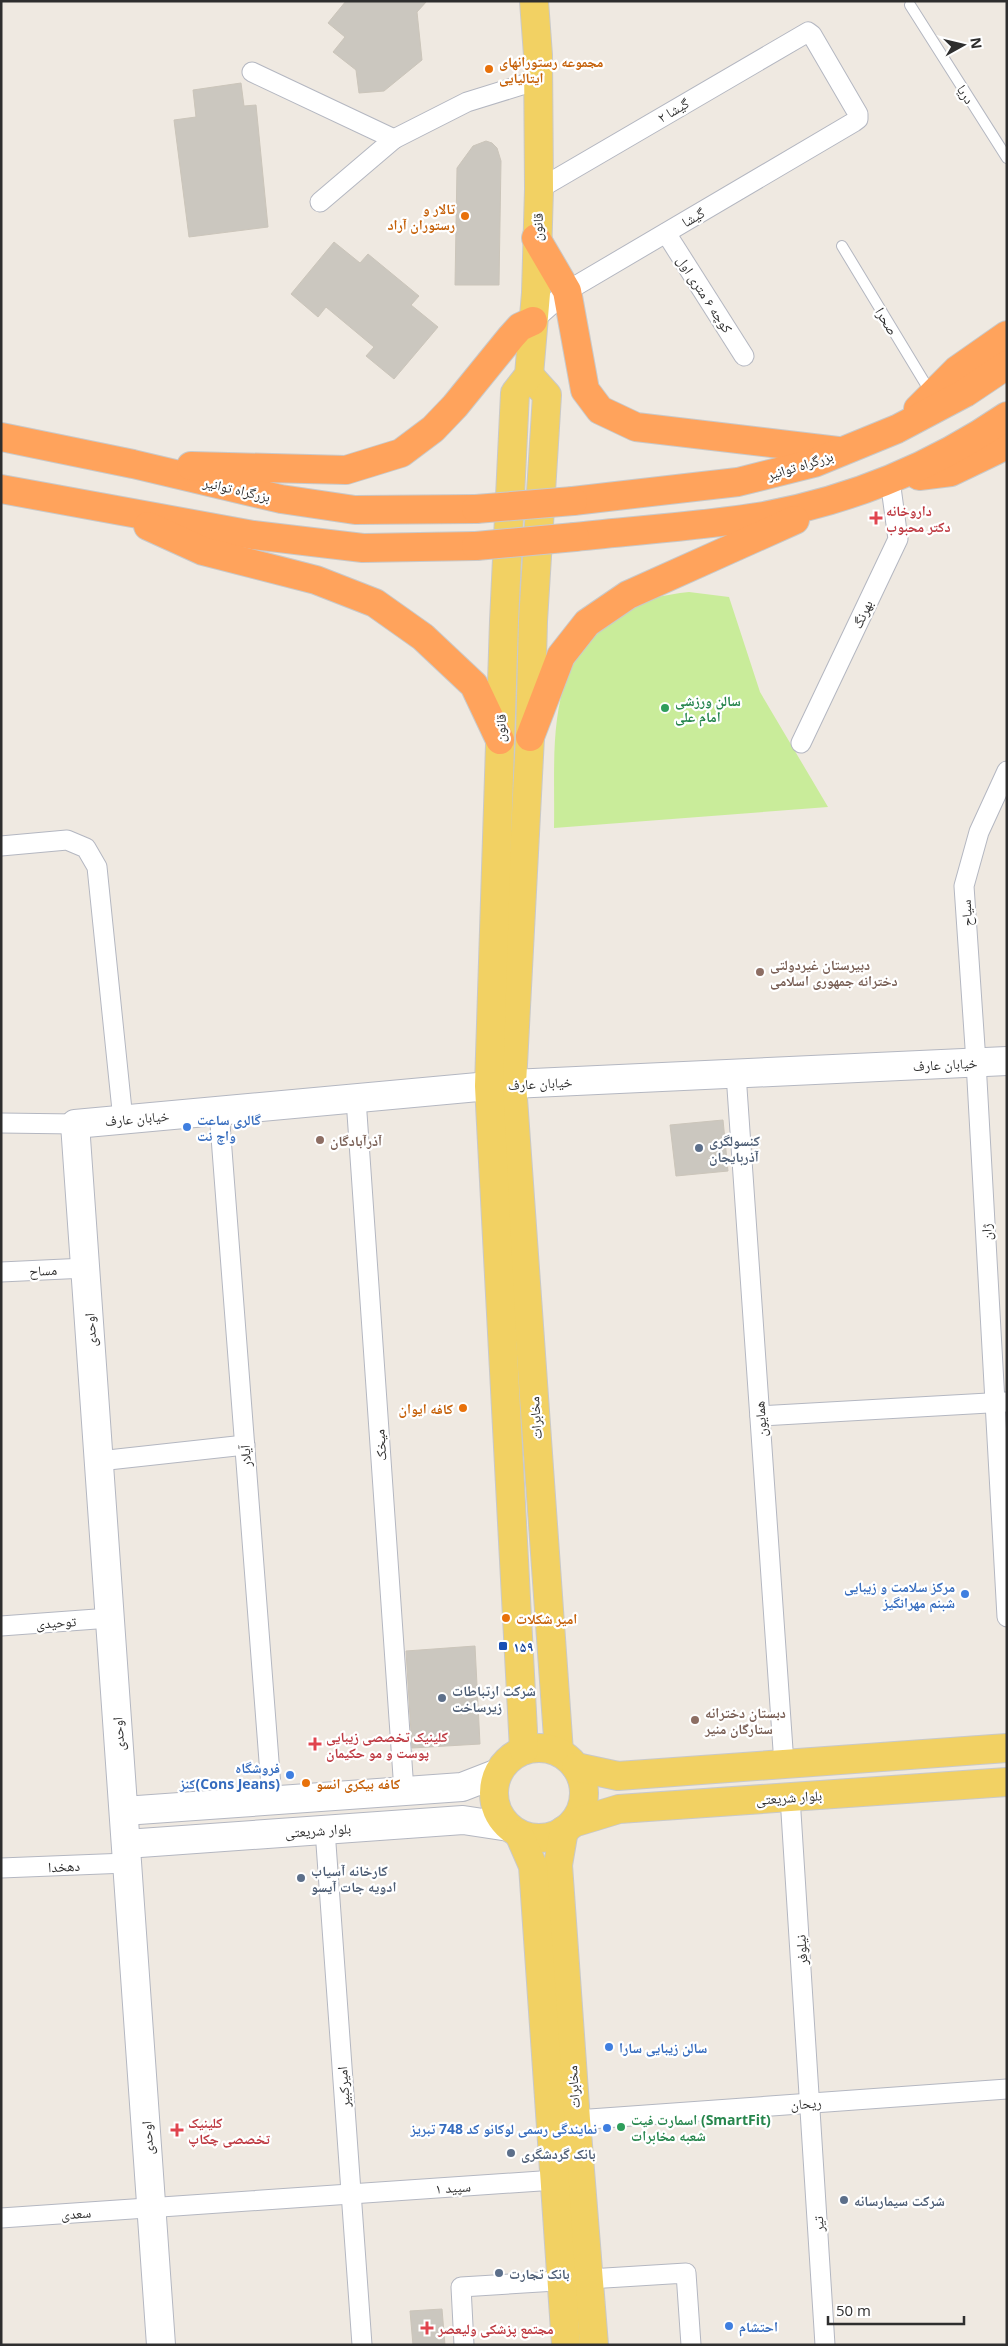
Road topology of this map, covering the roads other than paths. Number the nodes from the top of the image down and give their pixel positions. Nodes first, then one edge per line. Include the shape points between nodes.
1 (534, 1) edge
2 (910, 5) dead end
3 (808, 32) joint
4 (252, 72) dead end
5 (538, 80) junction
6 (394, 139) junction
7 (1007, 158) edge
8 (538, 189) junction
9 (320, 202) dead end
10 (666, 233) junction
11 (536, 238) junction
12 (842, 246) dead end
13 (567, 291) junction
14 (533, 321) junction
15 (1007, 335) edge
16 (744, 356) dead end
17 (1007, 365) edge
18 (529, 375) junction
19 (932, 395) junction
20 (1007, 416) edge
21 (897, 429) junction
22 (1, 437) edge
23 (1007, 445) edge
24 (842, 452) junction
25 (133, 464) junction
26 (890, 480) junction
27 (1, 489) edge
28 (847, 496) junction
29 (112, 510) junction
30 (530, 737) junction
31 (500, 740) junction
32 (801, 743) dead end
33 (1007, 771) edge
34 (1, 846) edge
35 (1007, 1061) edge
36 (976, 1062) junction
37 (736, 1074) junction
38 (500, 1085) junction
39 (356, 1099) junction
40 (219, 1111) junction
41 (123, 1120) junction
42 (1, 1123) edge
43 (75, 1124) junction
44 (86, 1268) junction
45 (1, 1272) edge
46 (1001, 1402) edge
47 (760, 1416) junction
48 (245, 1445) junction
49 (99, 1461) junction
50 (1007, 1617) edge
51 (110, 1618) junction
52 (1, 1626) edge
53 (1007, 1748) edge
54 (524, 1750) junction
55 (568, 1760) junction
56 (784, 1764) junction
57 (498, 1773) junction
58 (1007, 1782) edge
59 (404, 1791) junction
60 (790, 1797) junction
61 (272, 1800) junction
62 (124, 1811) junction
63 (568, 1826) junction
64 (325, 1830) junction
65 (514, 1830) junction
66 (127, 1853) junction
67 (1, 1868) edge
68 (1007, 2089) edge
69 (811, 2103) junction
70 (576, 2120) junction
71 (554, 2180) junction
72 (351, 2194) junction
73 (151, 2208) junction
74 (1, 2218) edge
75 (589, 2279) junction
76 (562, 2281) junction
77 (161, 2345) edge
78 (362, 2345) edge
79 (464, 2345) edge
80 (566, 2345) edge
81 (594, 2345) edge
82 (690, 2345) edge
83 (825, 2345) edge

1 - 5 main road, قانون
2 - 7 lane, دریا
3 - 8 street, گیشا ۲
3 - 10 street, گیشا via 858,119
4 - 6 street
5 - 6 street via 467,102
5 - 8 main road, قانون
6 - 9 street
8 - 11 main road, قانون
10 - 13 street, گیشا
10 - 16 street, کوچه ۶ متری اول
11 - 13 highway
11 - 14 main road, قانون
12 - 19 lane, صحرا
13 - 14 street, گیشا
13 - 24 highway via 585,390 600,410 636,427
14 - 18 main road, قانون
14 - 25 highway via 520,327 455,406 402,453 346,470
15 - 19 highway via 957,370
17 - 21 highway, بزرگراه توانیر via 965,393
18 - 30 main road via 546,395
18 - 31 main road, قانون via 515,393
19 - 21 highway
20 - 26 highway via 939,457
21 - 24 highway, بزرگراه توانیر
22 - 25 highway, بزرگراه توانیر
23 - 26 highway via 951,472
24 - 25 highway, بزرگراه توانیر, bridge via 814,464 738,482 476,509 355,510 281,499
26 - 28 highway
26 - 32 street, بهرنگ via 898,539
27 - 29 highway
28 - 29 highway, bridge via 764,516 476,546 363,548 253,534
28 - 30 highway via 628,595 587,623 561,656
29 - 31 highway via 203,551 316,580 375,603 423,636 474,685
30 - 38 main road
31 - 38 main road, قانون
33 - 36 street, سیاح via 979,832 964,886
34 - 41 street via 67,840 86,848 97,867
35 - 36 street, خیابان عارف
36 - 37 street, خیابان عارف
36 - 46 street, ژان
37 - 38 street, خیابان عارف
37 - 47 street, همایون
38 - 39 street, خیابان عارف
38 - 54 main road, مخابرات
38 - 55 main road, مخابرات
39 - 40 street, خیابان عارف
39 - 59 street, میخک
40 - 41 street, خیابان عارف
40 - 48 street, آیلار
41 - 43 street, خیابان عارف
42 - 43 street
43 - 44 street, اوحدی
44 - 45 street, مساح
44 - 49 street, اوحدی
46 - 47 street
46 - 50 street, ژان
47 - 56 street, همایون
48 - 49 street
48 - 61 street, آیلار
49 - 51 street, اوحدی
51 - 52 street, توحیدی
51 - 62 street, اوحدی
53 - 56 main road
54 - 55 main road via 548,1748
54 - 57 main road via 513,1755
55 - 56 main road via 618,1776
55 - 63 main road via 582,1778 583,1802
57 - 59 street via 462,1787
57 - 65 main road via 494,1796 501,1818
58 - 60 main road, بلوار شریعتى
59 - 61 street
60 - 63 main road, بلوار شریعتى via 619,1809
60 - 69 street, نیلوفر
61 - 62 street
62 - 66 street, اوحدی
63 - 65 main road via 542,1838
63 - 70 main road, مخابرات via 558,1864
64 - 65 street, بلوار شریعتى via 463,1820
64 - 66 street, بلوار شریعتى
64 - 72 street, امیرکبیر
65 - 71 main road, مخابرات via 533,1866
66 - 67 street, دهخدا
66 - 73 street, اوحدی
68 - 69 street, ریحان
69 - 70 street, ریحان
69 - 83 street, تیر
70 - 75 main road, مخابرات
71 - 72 street, سپید ۱
71 - 76 main road, مخابرات
72 - 73 street, سپید ۱
72 - 78 street, امیرکبیر
73 - 74 street, سعدی
73 - 77 street, اوحدی
75 - 76 street
75 - 81 main road, مخابرات
75 - 82 street via 686,2272
76 - 79 street via 461,2287
76 - 80 main road, مخابرات

